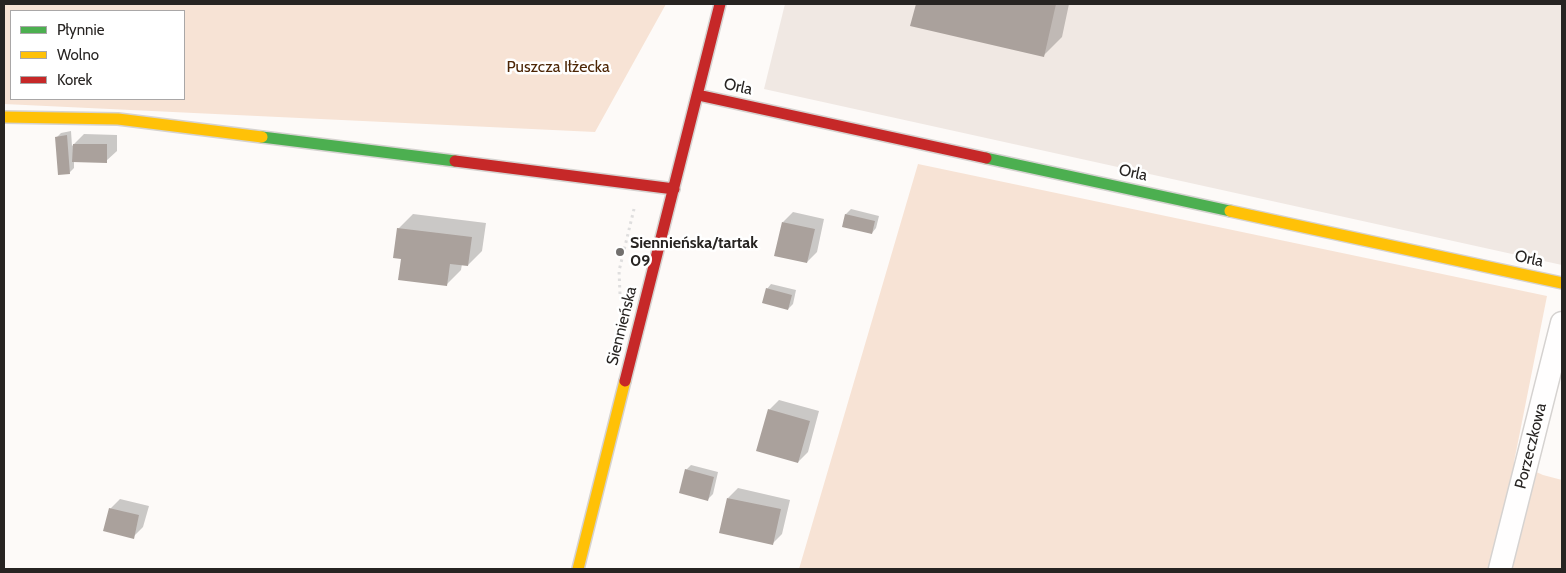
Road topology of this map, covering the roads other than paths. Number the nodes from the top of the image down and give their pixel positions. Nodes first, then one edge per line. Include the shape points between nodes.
1 (720, 4) edge
2 (698, 94) junction
3 (4, 117) edge
4 (674, 189) junction
5 (1562, 283) edge
6 (1562, 324) edge
7 (578, 569) edge
8 (1500, 569) edge

1 - 2 street, Siennieńska
2 - 4 street, Siennieńska
2 - 5 street, Orla
3 - 4 street via 118,119
4 - 7 street, Siennieńska
6 - 8 street, Porzeczkowa

